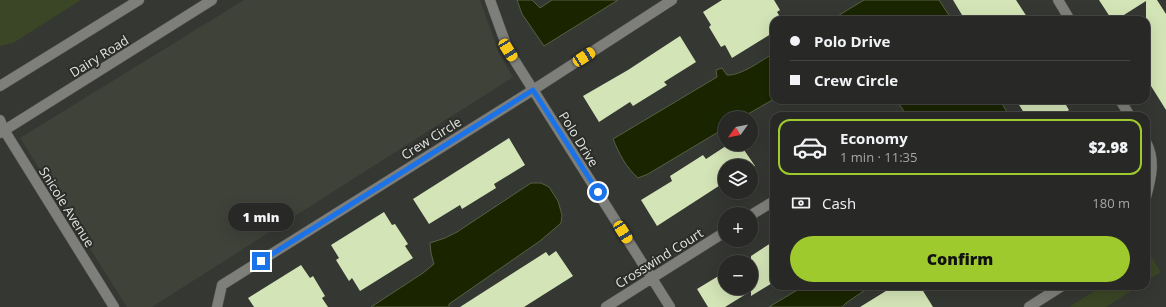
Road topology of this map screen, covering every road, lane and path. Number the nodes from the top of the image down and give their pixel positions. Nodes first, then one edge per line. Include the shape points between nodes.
1 (139, 0) edge
2 (212, 0) edge
3 (490, 0) edge
4 (672, 0) edge
5 (1058, 0) edge
6 (1068, 16) edge
7 (0, 86) edge
8 (533, 90) junction
9 (0, 120) edge
10 (2, 132) edge
11 (1150, 150) edge
12 (1150, 180) edge
13 (770, 203) edge
14 (758, 211) edge
15 (718, 236) edge
16 (652, 278) junction
17 (1056, 290) edge
18 (114, 307) edge
19 (217, 307) edge
20 (606, 307) edge
21 (670, 307) edge
22 (1029, 307) edge

1 - 7 street, Dairy Road
2 - 10 street, Dairy Road
3 - 8 street, Polo Drive via 508,50
4 - 8 street, Crew Circle
5 - 6 street
8 - 16 street, Polo Drive
8 - 19 street, Crew Circle via 222,285
9 - 10 street, Snicole Avenue
10 - 18 street, Snicole Avenue
11 - 12 street
13 - 14 street
15 - 16 street, Crosswind Court
16 - 20 street, Crosswind Court
16 - 21 street, Polo Drive
17 - 22 street

